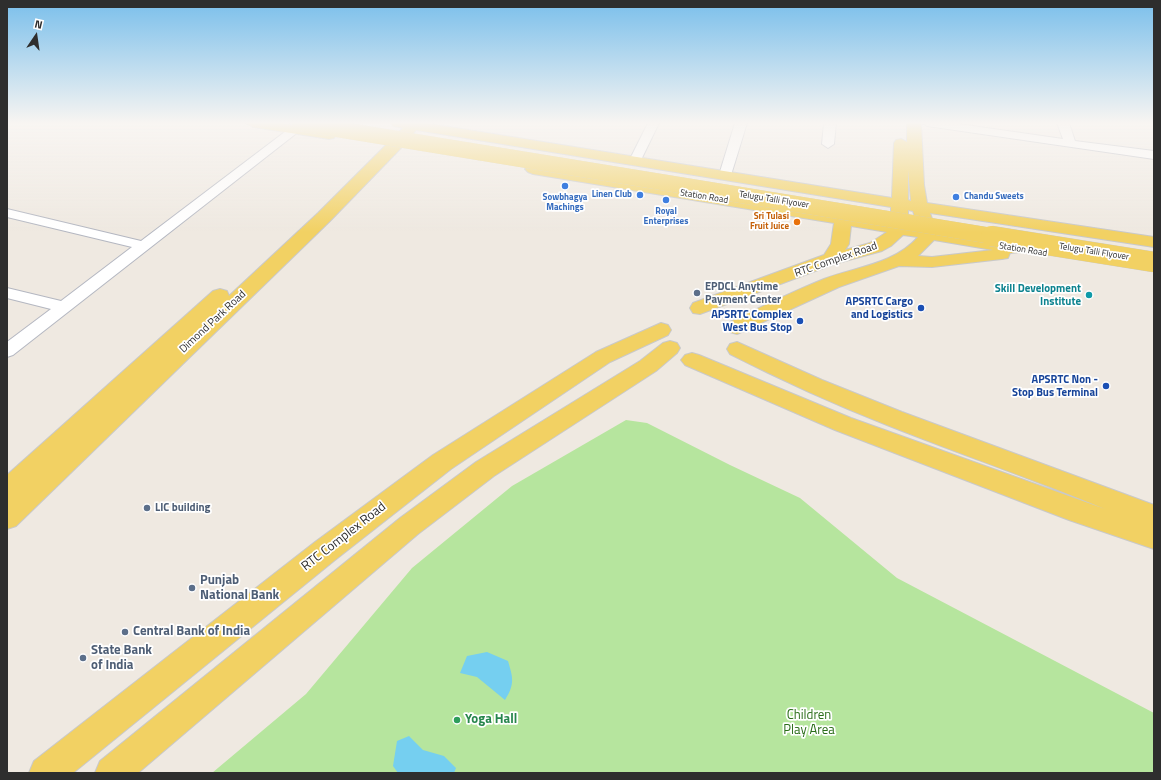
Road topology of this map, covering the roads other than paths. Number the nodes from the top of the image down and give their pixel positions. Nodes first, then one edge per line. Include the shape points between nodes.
1 (256, 159) edge
2 (372, 159) edge
3 (375, 159) edge
4 (481, 159) edge
5 (503, 159) edge
6 (576, 159) edge
7 (625, 159) edge
8 (730, 159) edge
9 (901, 159) edge
10 (915, 159) edge
11 (635, 161) joint
12 (725, 175) junction
13 (900, 204) junction
14 (920, 207) junction
15 (7, 213) edge
16 (843, 220) junction
17 (899, 229) junction
18 (930, 235) junction
19 (1154, 242) edge
20 (146, 246) junction
21 (1028, 251) junction
22 (1154, 252) edge
23 (830, 259) junction
24 (898, 261) junction
25 (1154, 262) edge
26 (1154, 271) edge
27 (7, 293) edge
28 (64, 308) junction
29 (679, 328) junction
30 (737, 338) junction
31 (7, 351) edge
32 (7, 490) edge
33 (1154, 516) edge
34 (7, 518) edge
35 (1154, 537) edge
36 (46, 773) edge
37 (112, 773) edge

1 - 20 street
2 - 32 main road, Dimond Park Road
3 - 34 main road, Dimond Park Road via 319,222
4 - 16 main road, Station Road
5 - 25 main road, Telugu Talli Flyover, bridge
6 - 22 main road, Telugu Talli Flyover
7 - 11 main road
8 - 12 street
9 - 13 main road
10 - 14 main road
11 - 12 main road
12 - 13 main road
13 - 14 main road
13 - 17 main road
14 - 18 main road
14 - 19 main road
15 - 20 street
16 - 17 main road, Station Road
16 - 23 main road via 840,244
17 - 18 main road, Station Road
17 - 23 main road, RTC Complex Road via 887,241 874,248 859,254
18 - 21 main road, Station Road
18 - 24 main road, RTC Complex Road via 924,243
20 - 28 street
21 - 24 main road via 932,262
21 - 26 main road, Station Road
23 - 29 main road, RTC Complex Road via 764,286
24 - 30 main road, RTC Complex Road via 834,282 794,299
27 - 28 street
28 - 31 street
29 - 30 main road via 722,314
29 - 30 main road, RTC Complex Road via 706,362 730,356
29 - 35 main road via 843,424 1078,512
29 - 36 main road, RTC Complex Road via 603,357 442,462 325,551
29 - 37 main road, RTC Complex Road via 648,366 485,469 422,517
30 - 33 main road via 790,376 947,440 1087,489 1113,502

